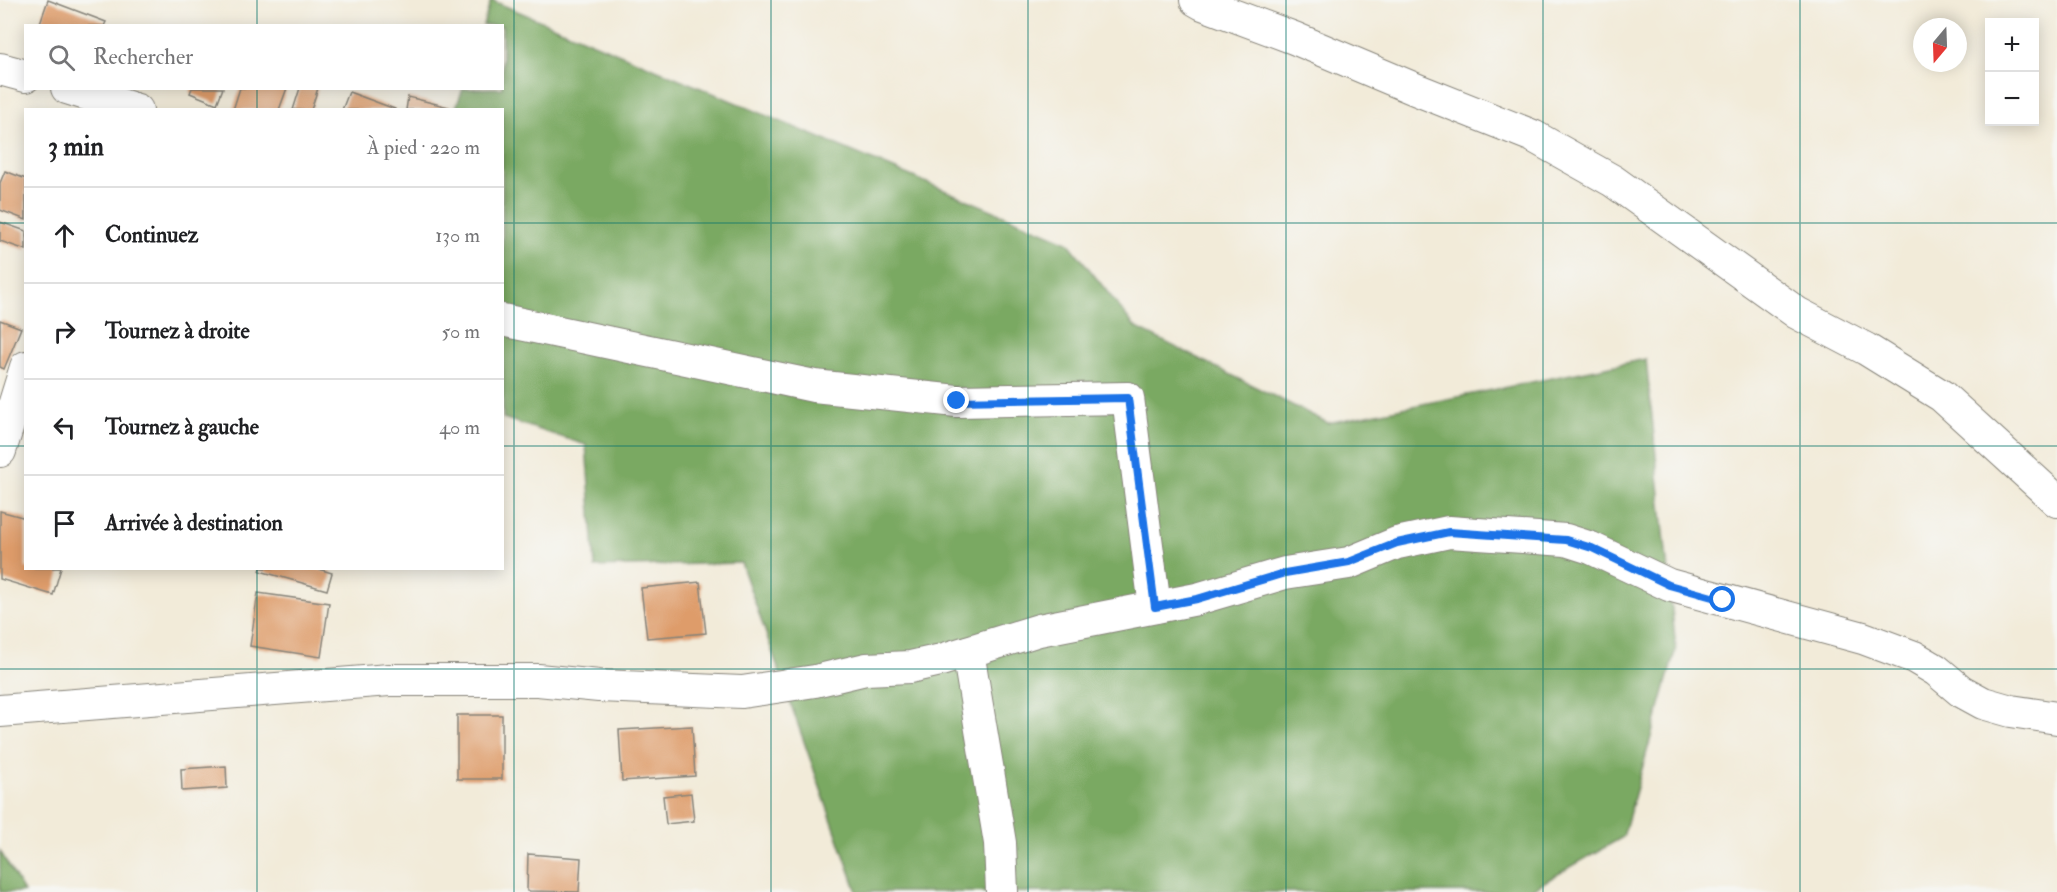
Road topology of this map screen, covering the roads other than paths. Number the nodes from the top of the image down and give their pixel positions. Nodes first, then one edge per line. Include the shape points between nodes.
1 (1196, 0) edge
2 (0, 69) edge
3 (24, 75) edge
4 (71, 90) edge
5 (105, 105) edge
6 (124, 108) edge
7 (504, 320) edge
8 (24, 373) edge
9 (0, 451) edge
10 (2057, 501) edge
11 (1155, 607) junction
12 (968, 652) junction
13 (0, 711) edge
14 (2057, 718) edge
15 (1002, 892) edge

1 - 10 street via 1533,136 1613,181 1797,313 1866,349 1942,396
2 - 3 street
4 - 5 street
5 - 6 street
7 - 11 street via 814,386 957,401 1128,398
8 - 9 street
11 - 12 street via 1039,630
11 - 14 street via 1285,573 1349,562 1397,543 1449,532 1566,540 1592,548 1669,585 1863,638 1914,657 1983,703
12 - 13 street via 910,667 866,669 742,692 538,680 389,680
12 - 15 street via 1000,843

